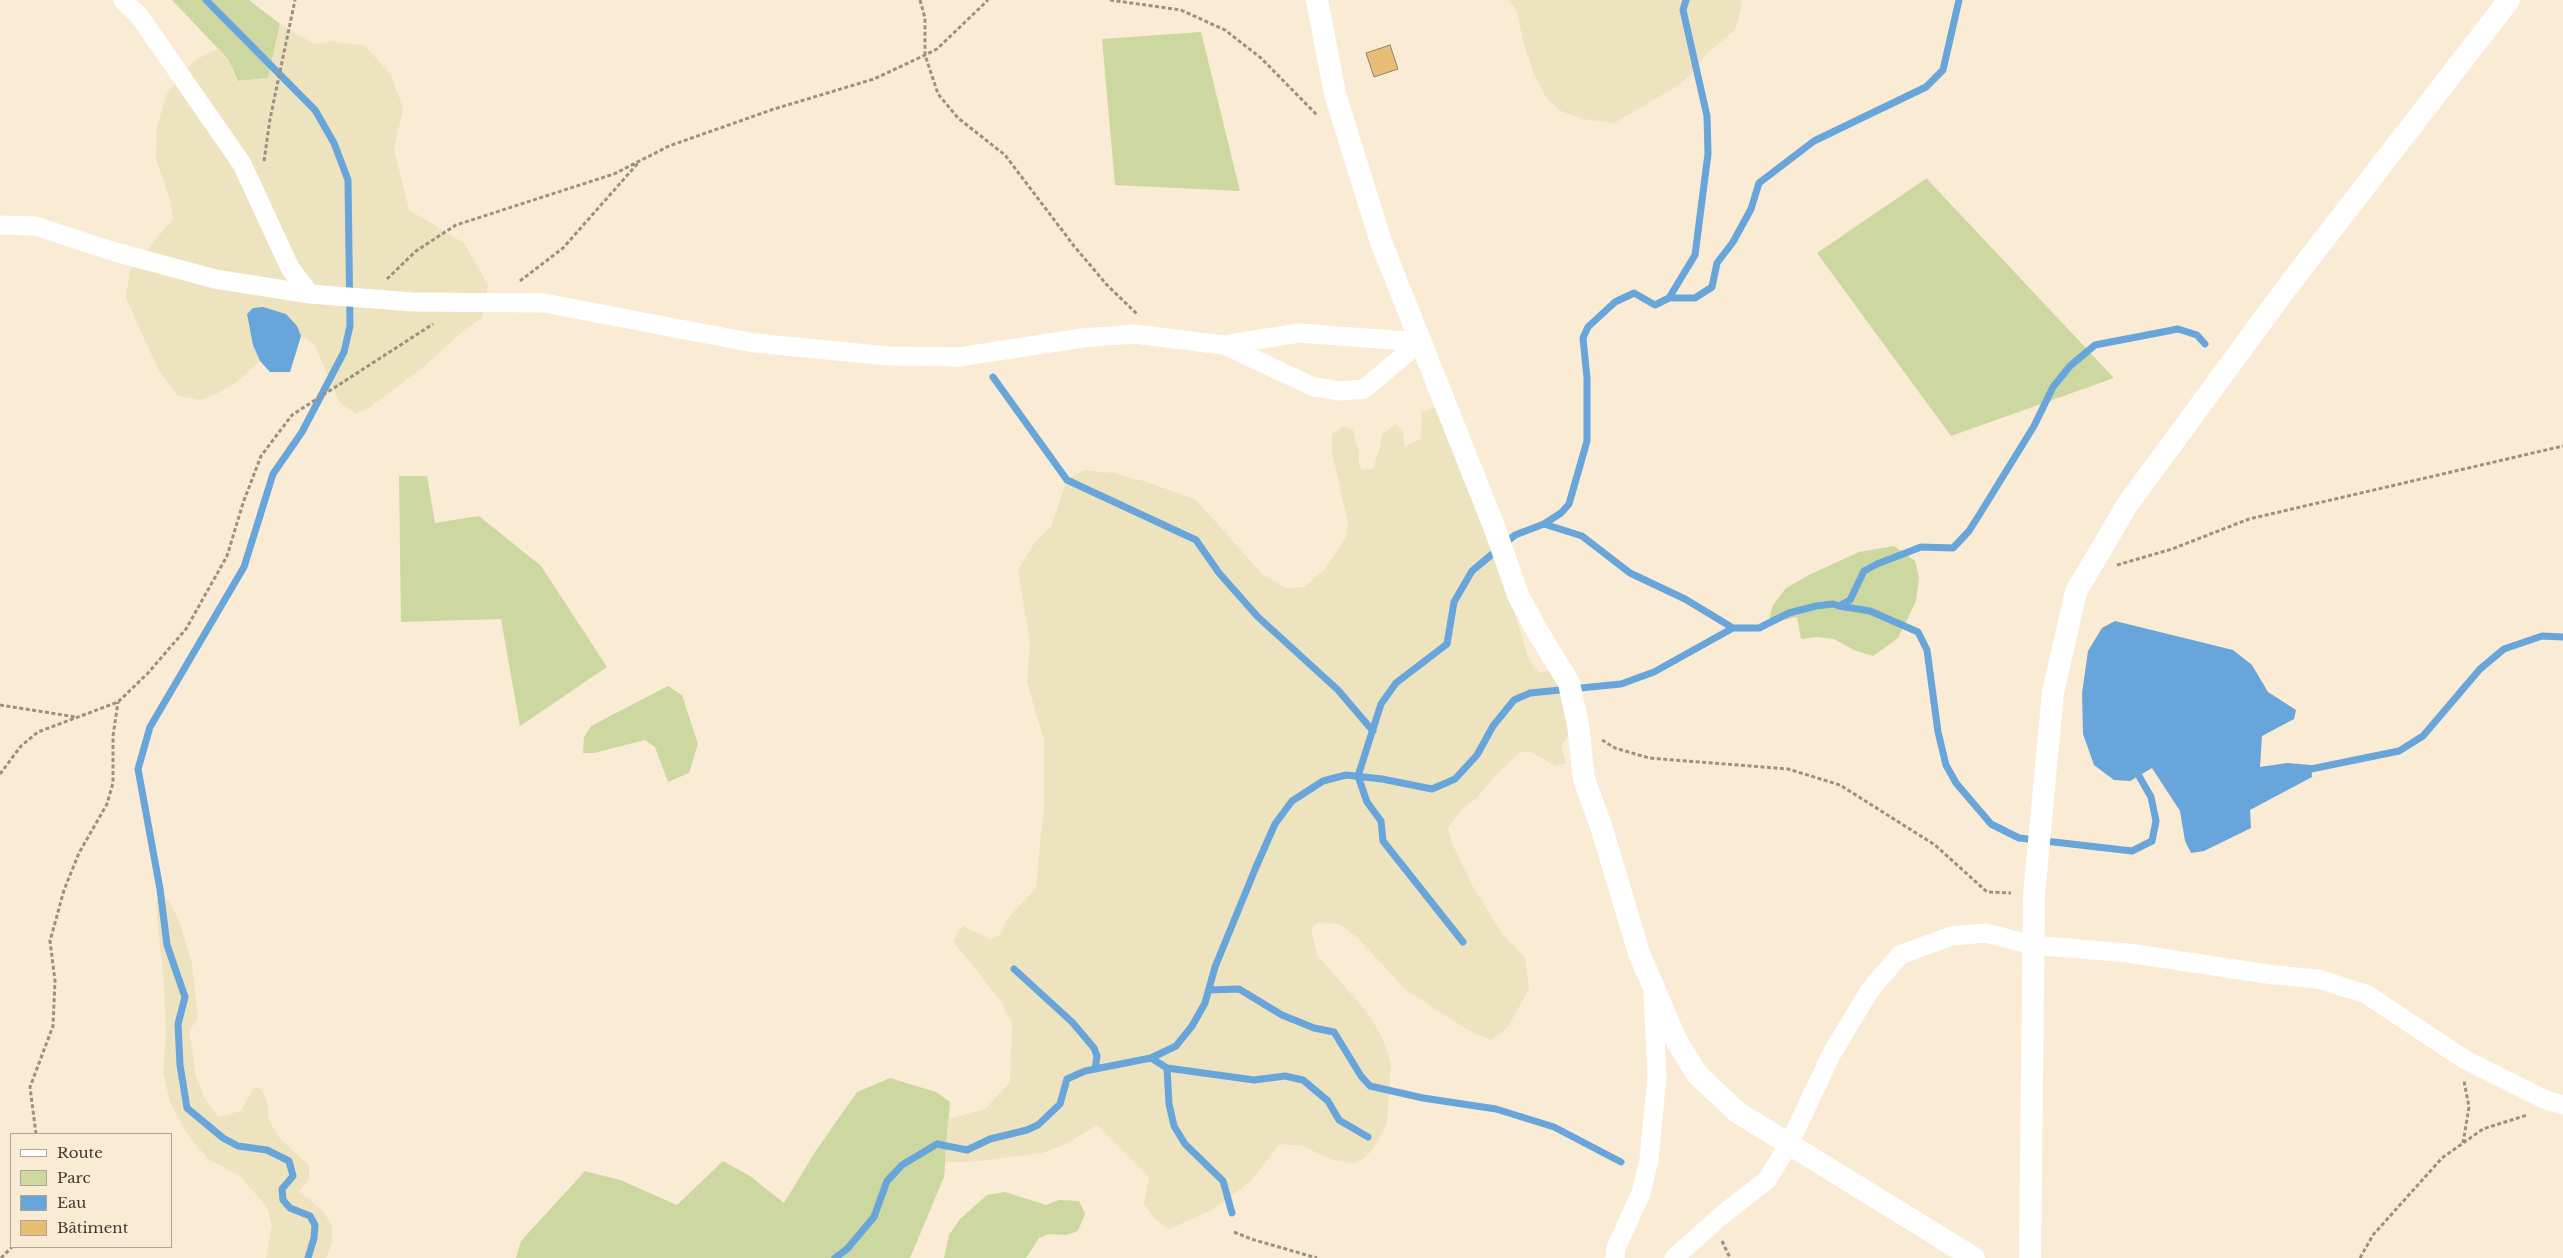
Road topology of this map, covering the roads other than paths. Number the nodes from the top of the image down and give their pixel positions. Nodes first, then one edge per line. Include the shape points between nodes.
1 (123, 0) edge
2 (1318, 0) edge
3 (2509, 0) edge
4 (0, 225) edge
5 (310, 294) junction
6 (1420, 342) junction
7 (1223, 345) junction
8 (2032, 945) junction
9 (1652, 984) junction
10 (2563, 1106) edge
11 (1789, 1144) junction
12 (1615, 1258) edge
13 (1674, 1258) edge
14 (1974, 1258) edge
15 (2030, 1258) edge

1 - 5 street via 140,17 242,164 290,268
2 - 6 street via 1335,94 1381,242
3 - 8 street via 2288,286 2127,505 2085,574 2069,615 2053,692
4 - 5 street via 34,226 215,279
5 - 7 street via 544,303 754,343 889,356 960,357 1082,338 1134,334
6 - 7 street via 1299,333
6 - 7 street via 1364,389 1340,391 1314,387
6 - 9 street via 1518,595 1568,683 1578,725 1584,779 1639,953
8 - 10 street via 2128,953 2318,979 2366,994 2454,1052
8 - 11 street via 1986,933 1951,936 1900,955 1870,990 1832,1053
8 - 15 street
9 - 11 street via 1676,1040 1698,1074 1737,1112
9 - 12 street via 1657,1076 1649,1160 1641,1193 1616,1248
11 - 13 street via 1768,1180
11 - 14 street

